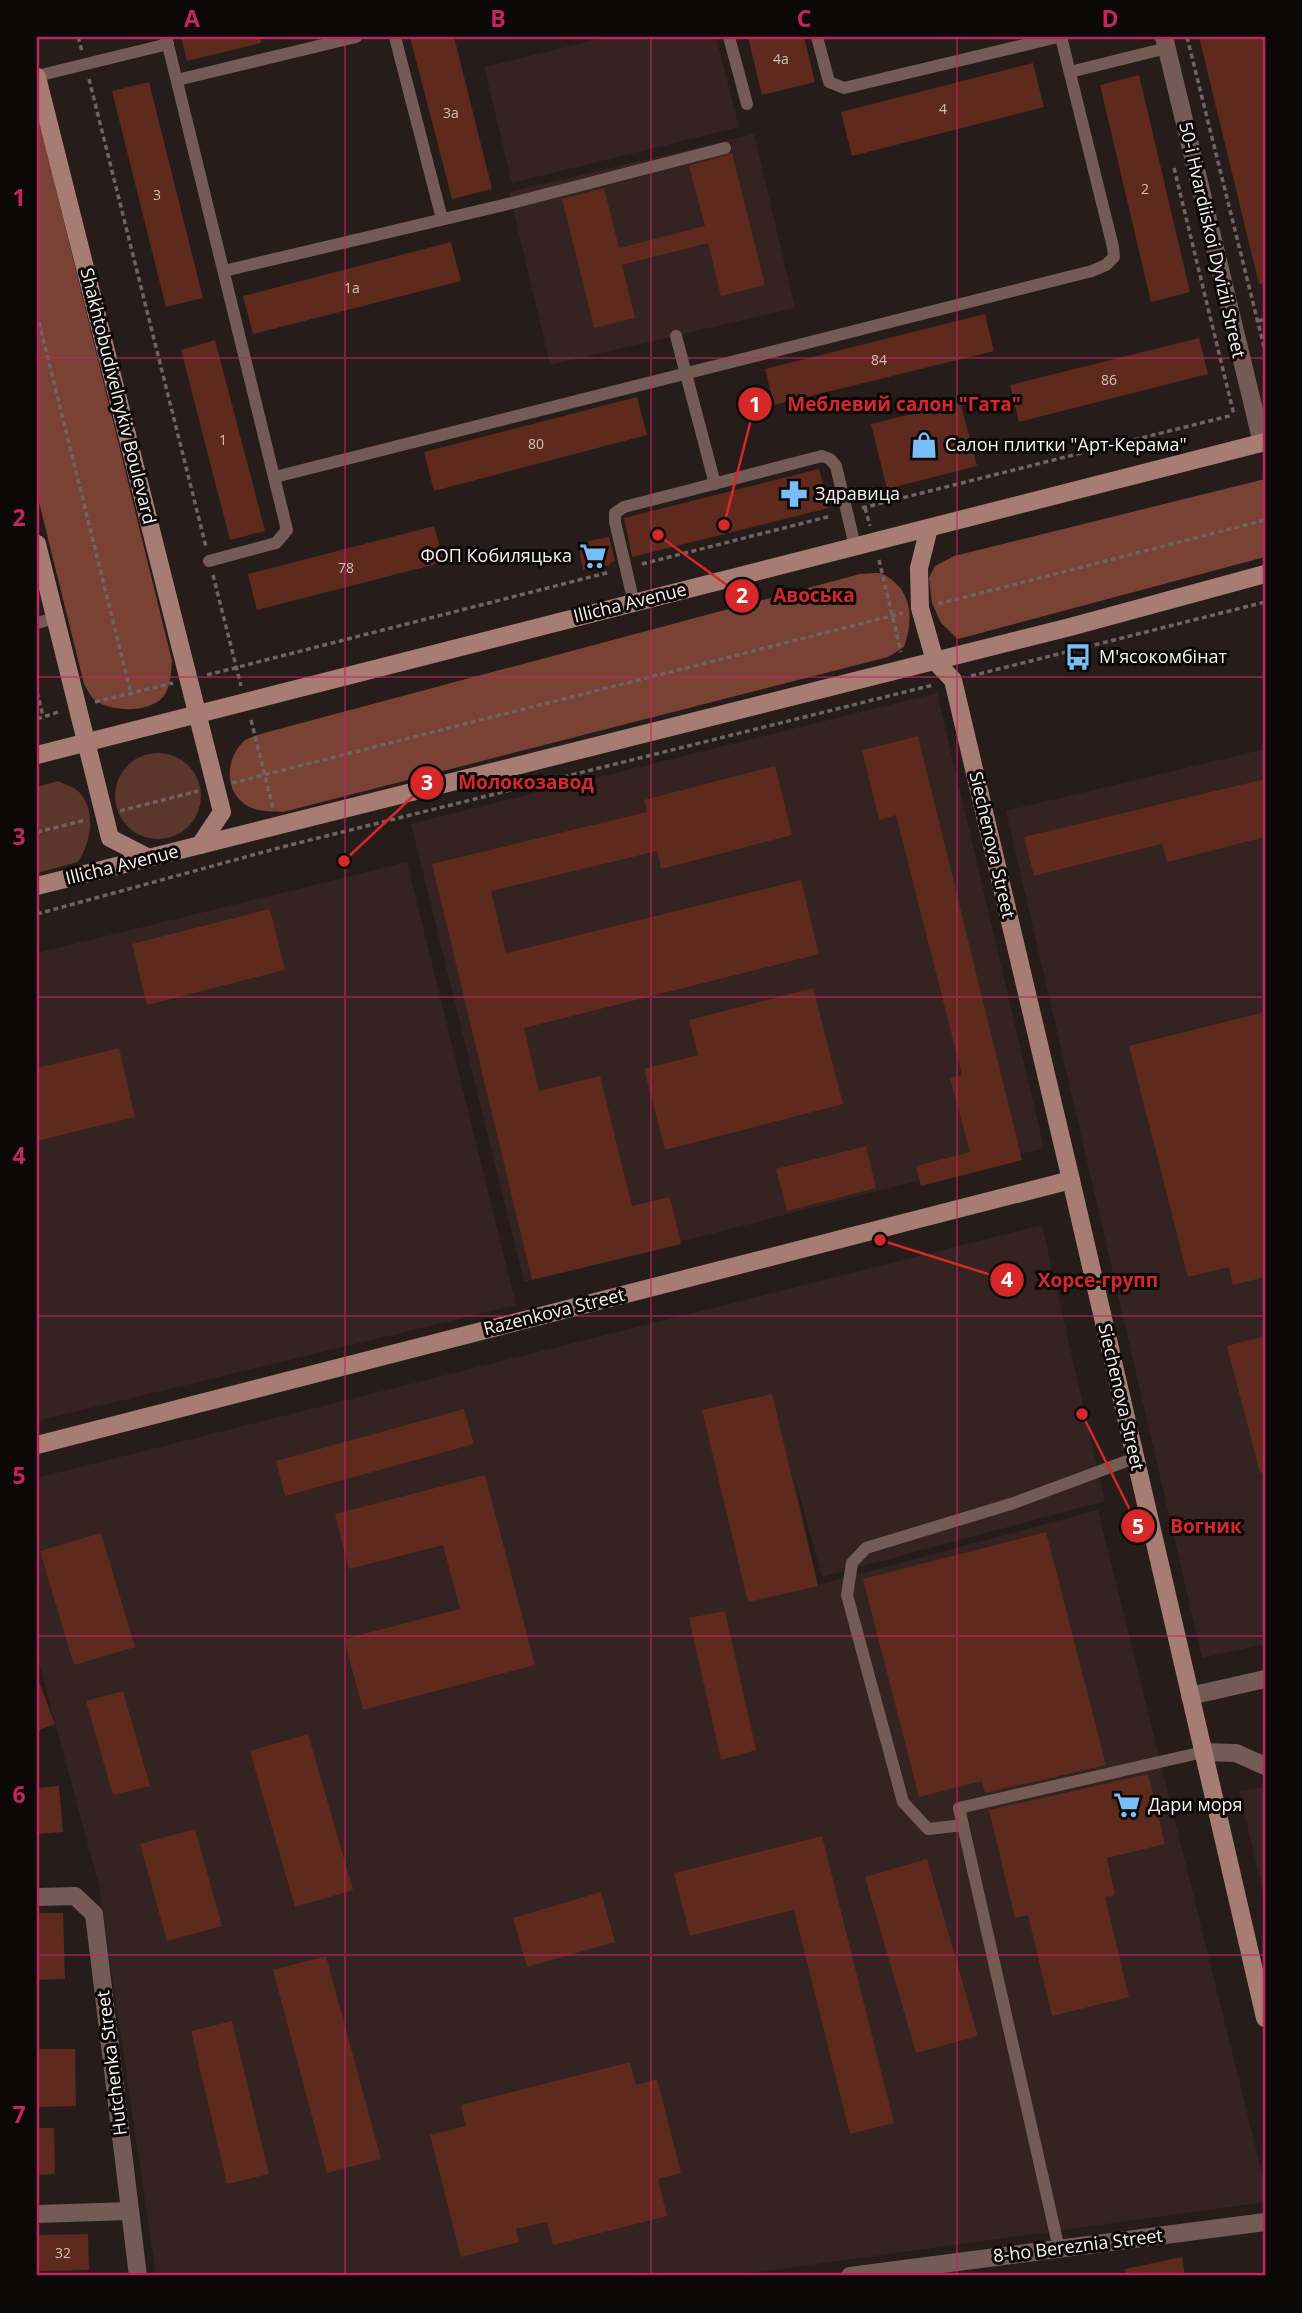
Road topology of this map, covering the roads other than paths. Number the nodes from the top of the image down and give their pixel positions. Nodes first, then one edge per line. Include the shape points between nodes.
1 (356, 37) edge
2 (395, 37) edge
3 (729, 37) edge
4 (817, 37) edge
5 (1060, 37) edge
6 (167, 41) edge
7 (1165, 42) edge
8 (1070, 72) junction
9 (37, 76) edge
10 (177, 80) junction
11 (747, 104) dead end
12 (725, 148) dead end
13 (442, 219) junction
14 (224, 271) junction
15 (676, 336) dead end
16 (685, 374) junction
17 (1264, 443) edge
18 (275, 477) junction
19 (715, 484) junction
20 (929, 528) junction
21 (37, 544) edge
22 (855, 546) junction
23 (209, 561) road end
24 (1265, 574) edge
25 (634, 603) junction
26 (55, 618) junction
27 (37, 623) edge
28 (935, 661) junction
29 (197, 714) junction
30 (86, 743) junction
31 (37, 755) edge
32 (200, 845) junction
33 (149, 858) junction
34 (37, 886) edge
35 (1072, 1180) junction
36 (37, 1445) edge
37 (1135, 1458) junction
38 (1265, 1679) edge
39 (1190, 1696) junction
40 (1203, 1752) junction
41 (1265, 1766) edge
42 (963, 1825) junction
43 (37, 1897) edge
44 (1265, 2018) edge
45 (130, 2211) junction
46 (37, 2214) edge
47 (1265, 2222) edge
48 (1059, 2249) junction
49 (138, 2276) edge
50 (849, 2276) edge

1 - 10 lane
2 - 13 lane
3 - 11 lane
4 - 5 lane via 829,82 844,88
5 - 8 lane
6 - 9 lane
6 - 10 lane
7 - 8 lane
7 - 17 street, 50-i Hvardiiskoi Dyvizii Street
8 - 16 lane via 1113,247 1114,257 1106,265
9 - 29 main road, Shakhtobudivelnykiv Boulevard
10 - 14 lane
12 - 13 lane
13 - 14 lane
14 - 18 lane
15 - 16 lane
16 - 18 lane
16 - 19 lane
17 - 20 main road, Illicha Avenue
18 - 23 lane via 287,530 276,543
19 - 22 lane via 821,456 830,459 836,466
19 - 25 lane via 615,513
20 - 22 main road, Illicha Avenue
20 - 28 main road via 919,568 920,608
21 - 26 main road
22 - 25 main road, Illicha Avenue
24 - 28 main road, Illicha Avenue
25 - 29 main road, Illicha Avenue
26 - 27 lane
26 - 30 main road
28 - 32 main road, Illicha Avenue
28 - 35 main road, Siechenova Street via 953,680
29 - 30 main road, Illicha Avenue
29 - 32 main road, Shakhtobudivelnykiv Boulevard via 222,813
30 - 31 main road, Illicha Avenue
30 - 33 main road via 110,838
32 - 33 main road, Illicha Avenue
33 - 34 main road, Illicha Avenue
35 - 36 main road, Razenkova Street
35 - 37 main road, Siechenova Street
37 - 39 main road, Siechenova Street
37 - 42 lane via 1014,1503 866,1548 852,1563 848,1595 903,1802 928,1829
38 - 39 street
39 - 40 main road, Siechenova Street
40 - 41 street via 1236,1753
40 - 42 lane via 959,1808
40 - 44 main road, Siechenova Street
42 - 48 lane
43 - 45 street, Hutchenka Street via 75,1896 94,1914
45 - 46 street
45 - 49 street, Hutchenka Street
47 - 48 street, 8-ho Bereznia Street
48 - 50 street, 8-ho Bereznia Street

